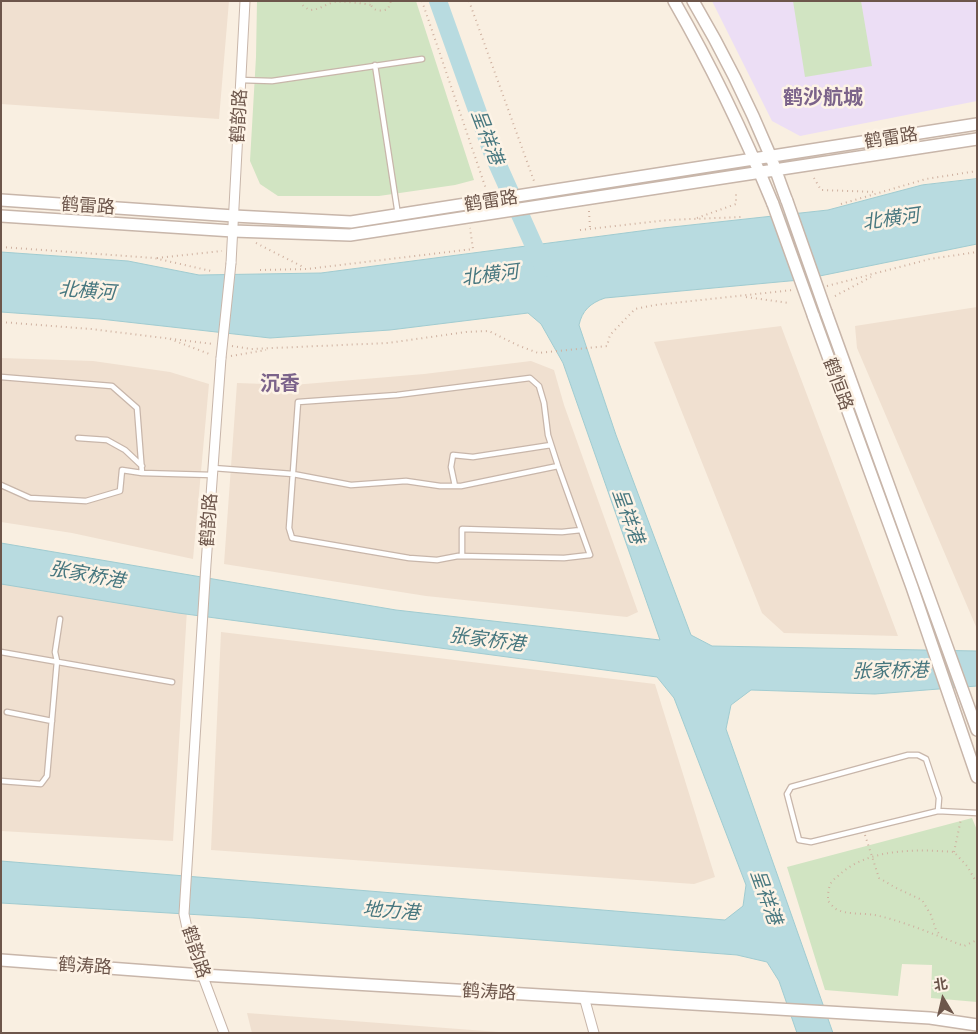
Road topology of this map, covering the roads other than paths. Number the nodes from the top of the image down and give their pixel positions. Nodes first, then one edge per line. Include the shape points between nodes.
1 (245, 1) edge
2 (674, 1) edge
3 (693, 1) edge
4 (422, 59) dead end
5 (375, 66) junction
6 (240, 80) junction
7 (977, 124) edge
8 (977, 139) edge
9 (770, 156) junction
10 (755, 160) junction
11 (775, 170) junction
12 (760, 173) junction
13 (1, 200) edge
14 (398, 215) junction
15 (1, 216) edge
16 (234, 216) junction
17 (233, 231) junction
18 (1, 377) edge
19 (78, 438) dead end
20 (551, 445) junction
21 (142, 466) junction
22 (558, 466) junction
23 (212, 472) junction
24 (142, 473) junction
25 (293, 474) junction
26 (1, 485) edge
27 (455, 486) junction
28 (581, 530) junction
29 (462, 556) junction
30 (60, 619) dead end
31 (1, 652) edge
32 (57, 661) junction
33 (172, 682) dead end
34 (7, 712) dead end
35 (52, 721) junction
36 (977, 730) edge
37 (977, 777) edge
38 (1, 781) edge
39 (938, 811) junction
40 (977, 813) edge
41 (1, 960) edge
42 (202, 975) junction
43 (584, 997) junction
44 (977, 1025) edge
45 (224, 1033) edge
46 (594, 1033) edge

1 - 6 street, 鹤韵路
2 - 10 street, 鹤恒路 via 735,114
3 - 9 street, 鹤恒路
4 - 5 lane
5 - 6 lane via 272,81
5 - 14 lane
6 - 16 street, 鹤韵路
7 - 9 street, 鹤雷路
8 - 11 street, 鹤雷路
9 - 10 street, 鹤雷路
9 - 11 street, 鹤恒路
10 - 12 street, 鹤恒路
10 - 14 street, 鹤雷路
11 - 12 street, 鹤雷路
11 - 36 street, 鹤恒路, bridge
12 - 17 street, 鹤雷路 via 350,235
12 - 37 street, 鹤恒路, bridge
13 - 16 street, 鹤雷路
14 - 16 street, 鹤雷路 via 351,222
15 - 17 street, 鹤雷路
16 - 17 street, 鹤韵路
17 - 23 street, 鹤韵路, bridge
18 - 21 lane via 112,386 137,408
19 - 21 lane via 107,440 125,450
20 - 22 lane
20 - 25 lane via 539,386 530,378 397,396 298,402
20 - 27 lane via 473,457 453,455 451,467
21 - 24 lane
22 - 27 lane
22 - 28 lane
23 - 24 lane
23 - 25 lane
23 - 42 street, 鹤韵路 via 184,914
24 - 26 lane via 122,470 120,491 86,501 30,498
25 - 27 lane via 351,485 406,481
25 - 29 lane via 289,528 292,538 409,558 437,560
28 - 29 lane via 462,529
28 - 29 lane via 590,555 564,558
30 - 32 lane via 55,652
31 - 32 lane
32 - 33 lane
32 - 35 lane
34 - 35 lane
35 - 38 lane via 48,776 41,784
39 - 39 lane via 811,842 799,840 787,794 791,787 918,755 926,760 939,798
39 - 40 lane
41 - 42 street, 鹤涛路
42 - 43 street, 鹤涛路
42 - 45 street, 鹤韵路
43 - 44 street, 鹤涛路 via 930,1018
43 - 46 street

